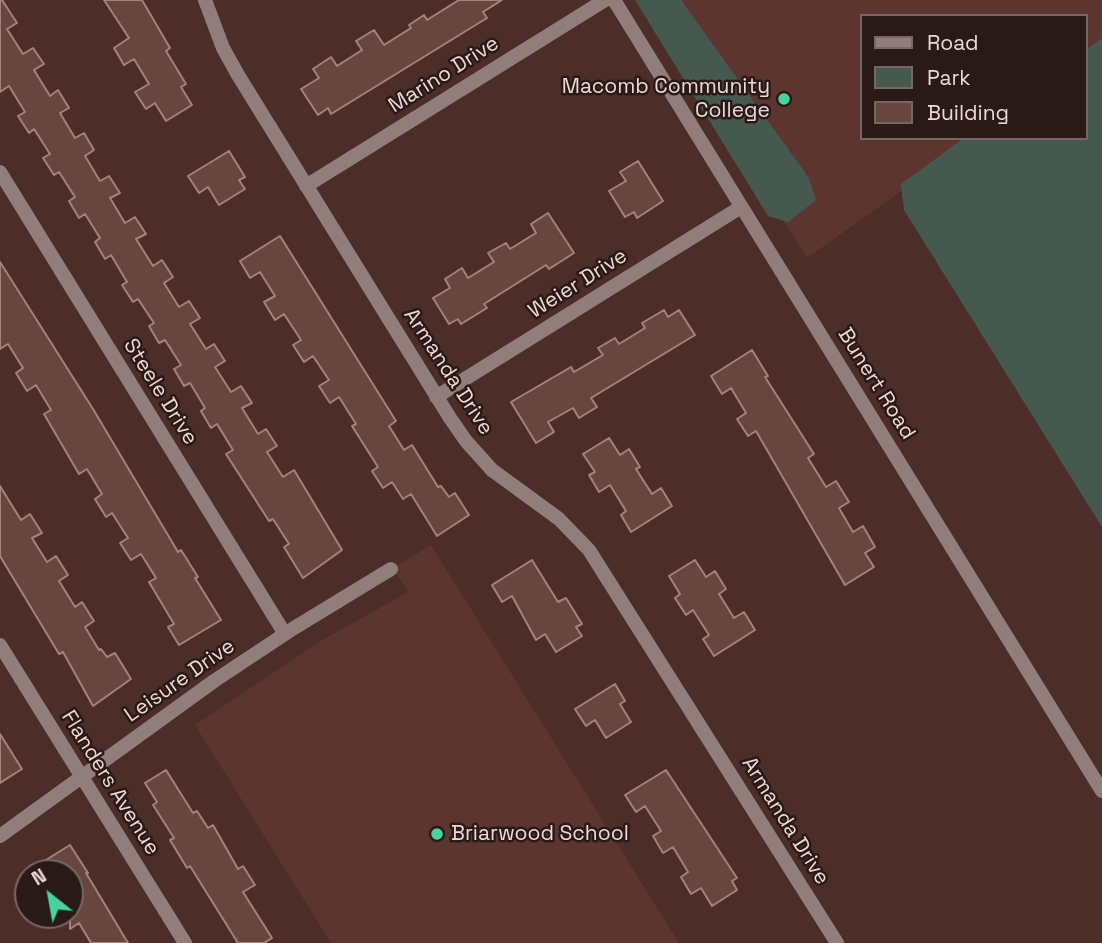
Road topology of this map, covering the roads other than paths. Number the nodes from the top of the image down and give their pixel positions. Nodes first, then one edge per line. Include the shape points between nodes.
1 (205, 0) edge
2 (605, 0) edge
3 (614, 0) edge
4 (0, 172) edge
5 (306, 186) junction
6 (741, 207) junction
7 (436, 397) junction
8 (391, 569) dead end
9 (285, 634) junction
10 (0, 645) edge
11 (82, 777) junction
12 (1102, 791) edge
13 (0, 836) edge
14 (185, 943) edge
15 (837, 943) edge

1 - 5 street, Armanda Drive via 223,48
2 - 5 street, Marino Drive
3 - 6 street, Bunert Road
4 - 9 street, Steele Drive
5 - 7 street, Armanda Drive
6 - 7 street, Weier Drive
6 - 12 street, Bunert Road
7 - 15 street, Armanda Drive via 482,460 559,519 589,550
8 - 9 street, Leisure Drive
9 - 11 street, Leisure Drive
10 - 11 street, Flanders Avenue
11 - 13 street, Leisure Drive
11 - 14 street, Flanders Avenue

